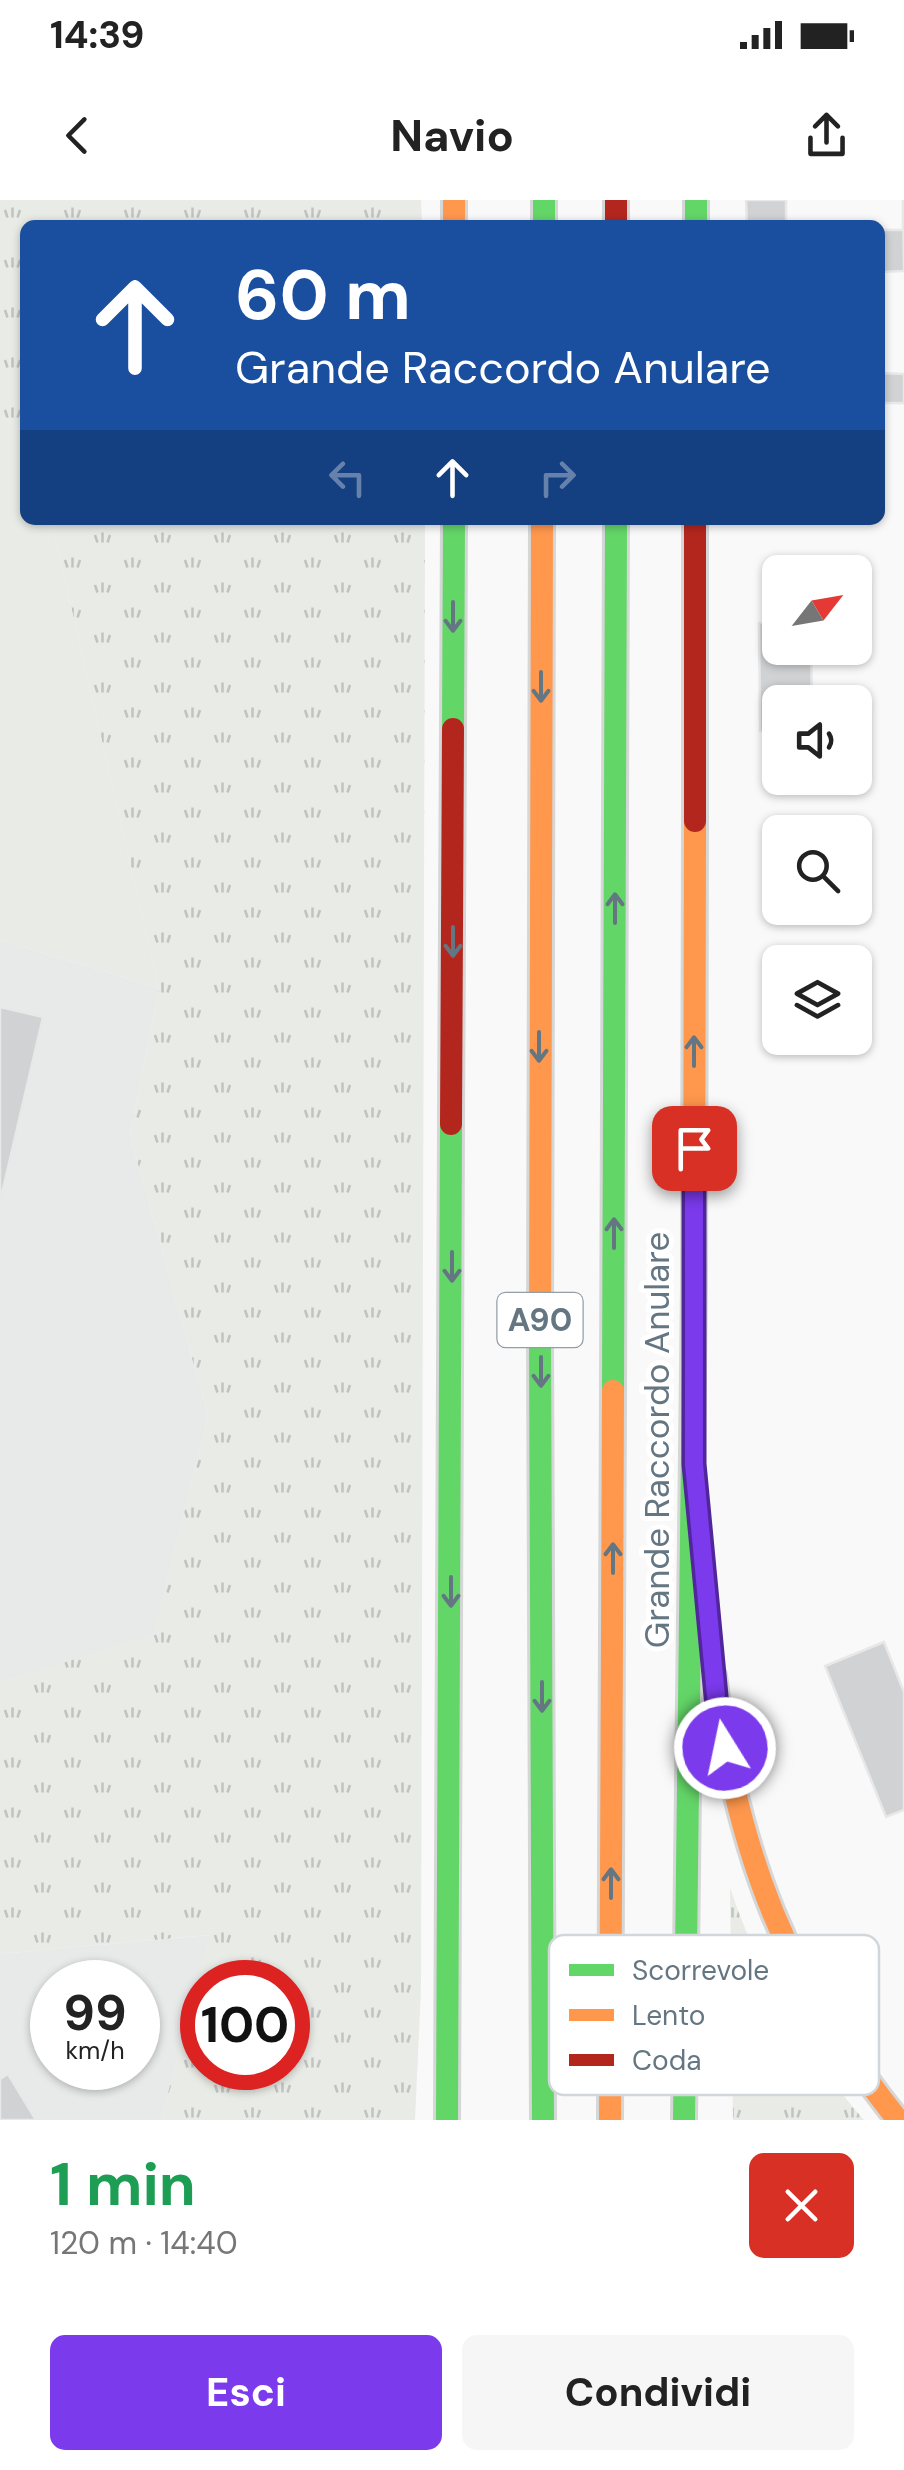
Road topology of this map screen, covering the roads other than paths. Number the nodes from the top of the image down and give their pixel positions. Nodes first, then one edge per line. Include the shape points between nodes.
1 (454, 525) edge
2 (542, 525) edge
3 (616, 525) edge
4 (695, 525) edge
5 (694, 1464) junction
6 (611, 1935) edge
7 (687, 1935) edge
8 (779, 1935) edge
9 (879, 2094) edge
10 (610, 2095) edge
11 (684, 2095) edge
12 (447, 2120) edge
13 (543, 2120) edge
14 (610, 2120) edge
15 (684, 2120) edge
16 (898, 2120) edge

1 -> 12 highway
2 -> 13 highway, A90
6 -> 3 highway, Grande Raccordo Anulare / A90
5 -> 4 highway, Grande Raccordo Anulare
5 - 7 highway, Grande Raccordo Anulare
5 - 8 highway via 718,1717 758,1883
9 - 16 highway
14 -> 10 highway, Grande Raccordo Anulare / A90
11 - 15 highway, Grande Raccordo Anulare

